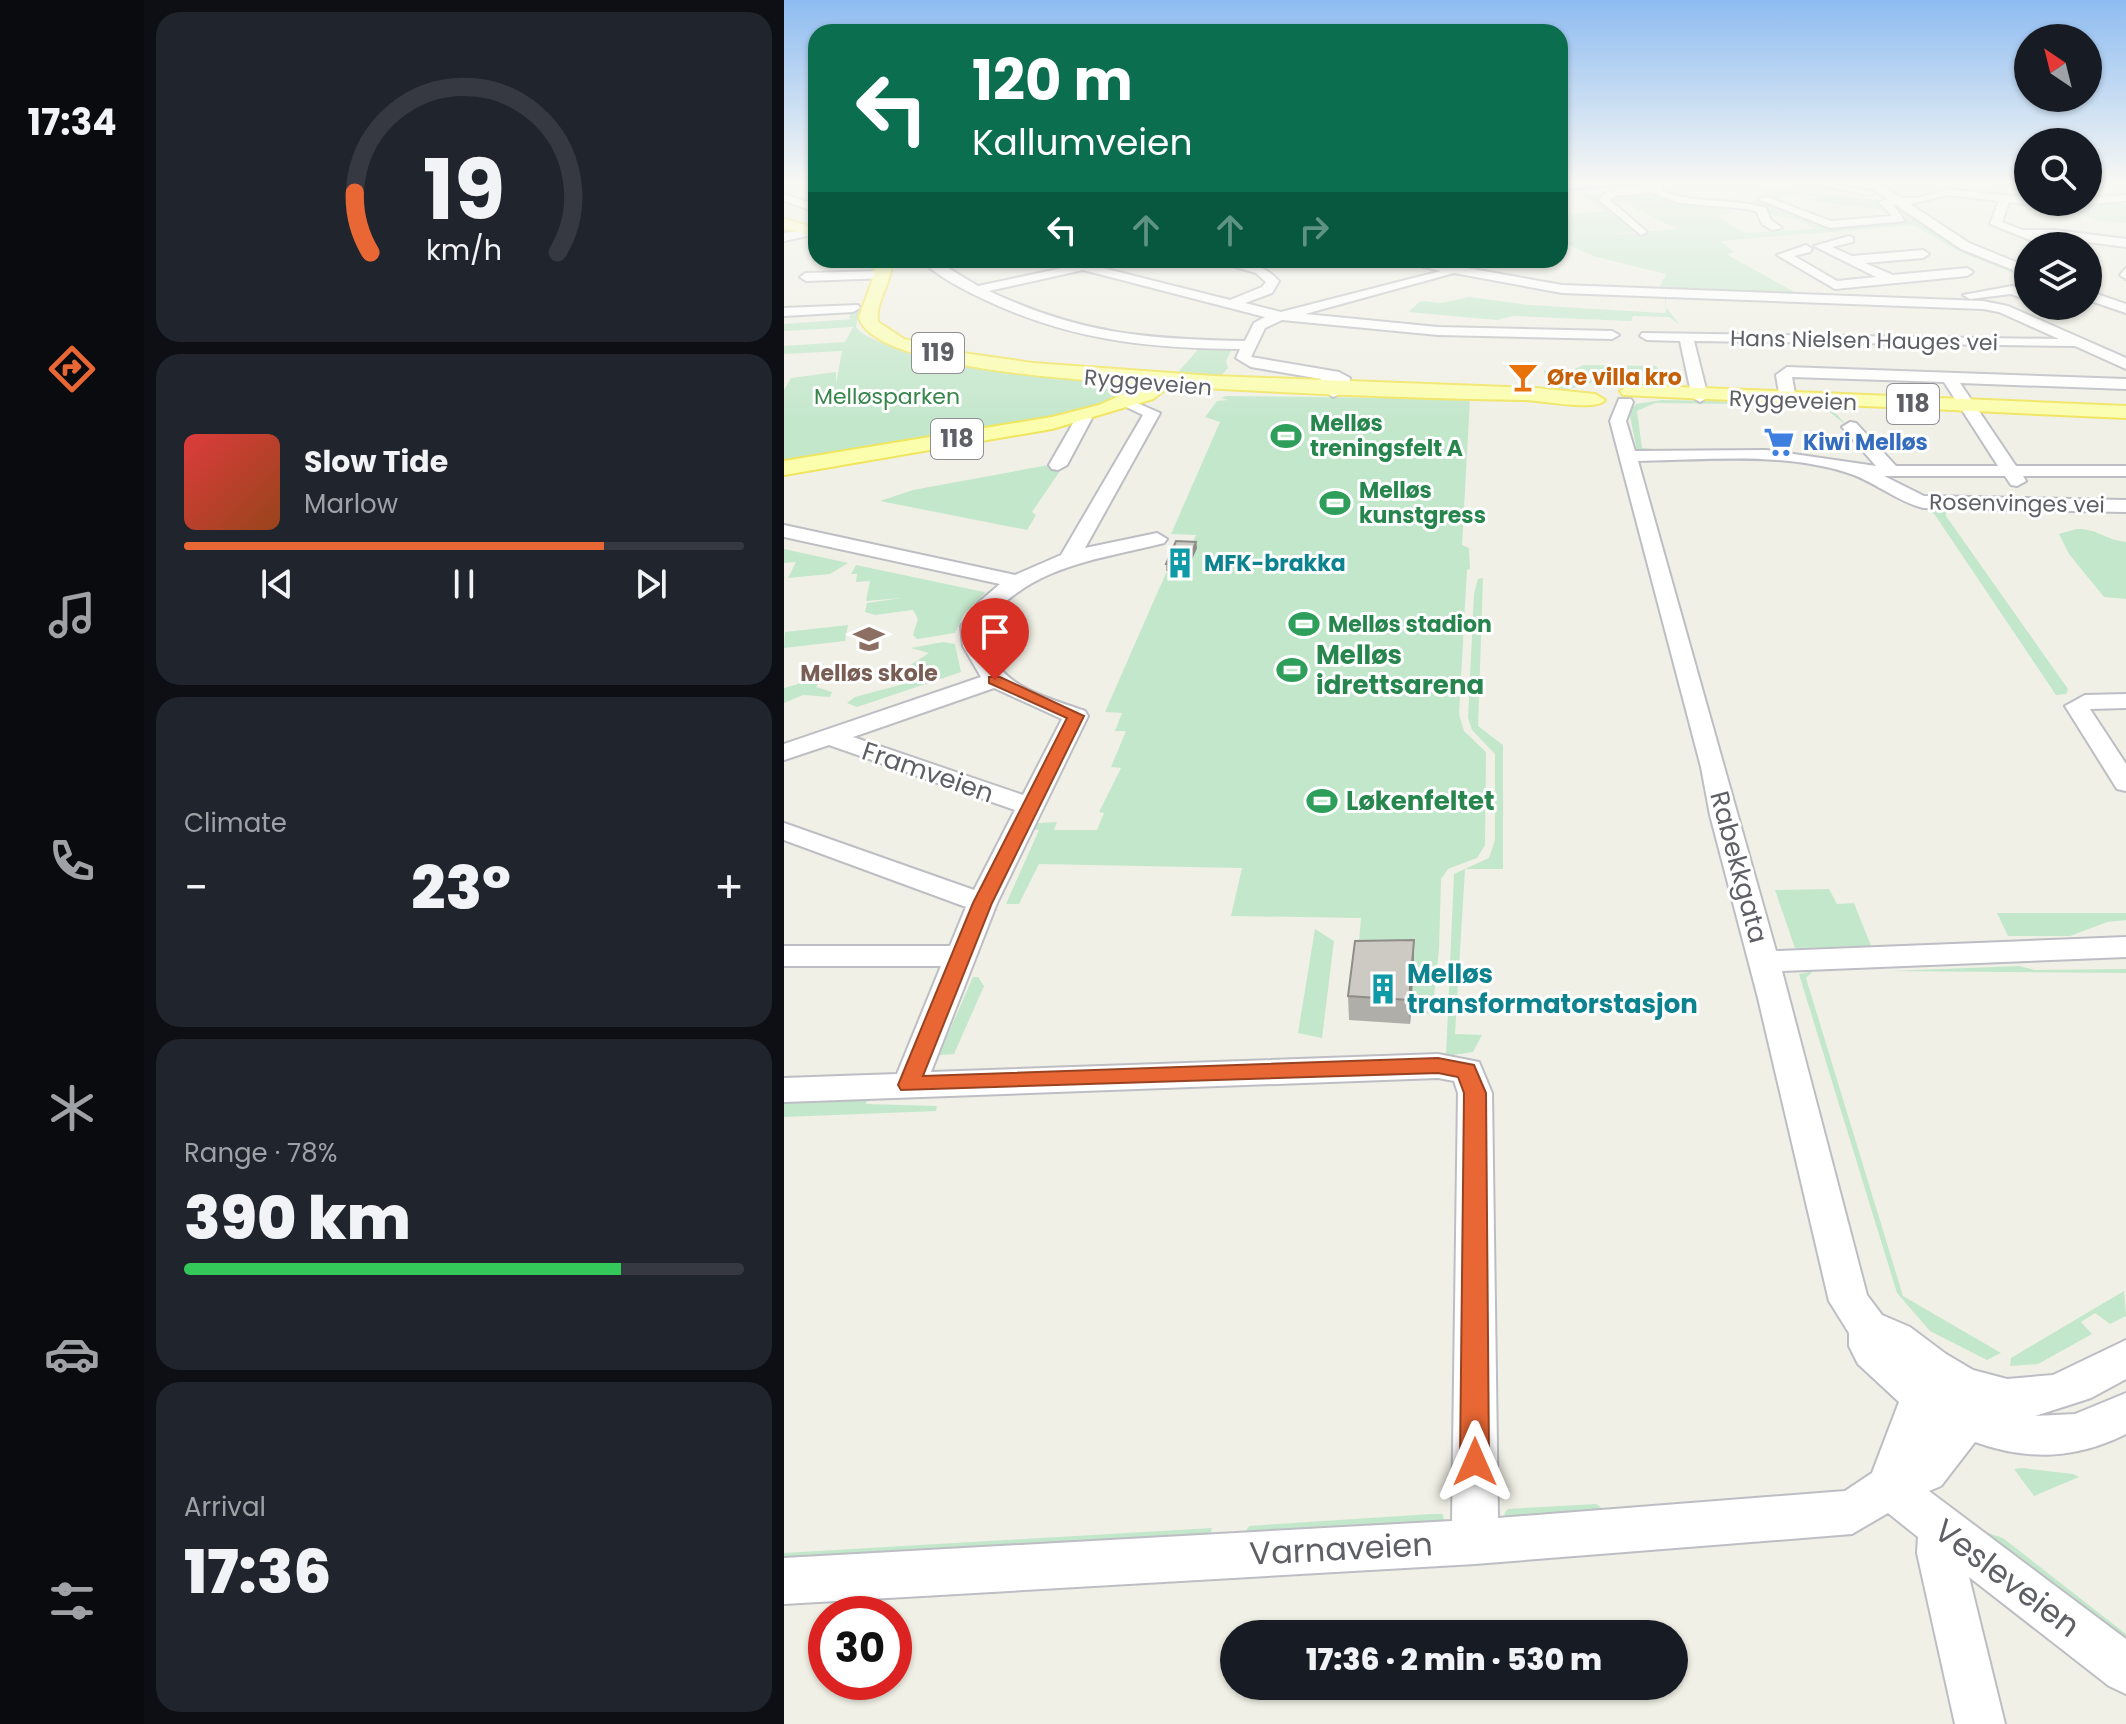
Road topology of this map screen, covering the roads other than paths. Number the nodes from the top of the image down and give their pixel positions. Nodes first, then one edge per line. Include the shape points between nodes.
1 (1797, 263) edge
2 (1857, 263) edge
3 (875, 268) edge
4 (883, 268) edge
5 (939, 268) edge
6 (1078, 268) joint
7 (1252, 268) edge
8 (1441, 268) edge
9 (1456, 271) junction
10 (1967, 272) dead end
11 (806, 277) dead end
12 (1891, 280) junction
13 (972, 291) junction
14 (2014, 291) edge
15 (2102, 300) edge
16 (1935, 301) junction
17 (1229, 305) junction
18 (853, 308) dead end
19 (2126, 309) edge
20 (784, 312) edge
21 (1279, 316) junction
22 (1612, 335) dead end
23 (1647, 336) dead end
24 (1686, 336) junction
25 (1248, 345) junction
26 (2082, 345) junction
27 (1942, 360) junction
28 (2126, 364) edge
29 (1161, 383) junction
30 (2126, 384) edge
31 (1333, 386) junction
32 (1694, 397) junction
33 (1788, 399) junction
34 (1613, 401) junction
35 (1128, 404) junction
36 (1965, 406) junction
37 (2126, 412) edge
38 (1084, 418) junction
39 (1850, 427) dead end
40 (1630, 456) junction
41 (1058, 465) dead end
42 (784, 468) edge
43 (1889, 469) junction
44 (2009, 470) junction
45 (1863, 471) junction
46 (2126, 471) edge
47 (2034, 504) junction
48 (2126, 506) edge
49 (784, 531) edge
50 (1157, 539) dead end
51 (784, 541) edge
52 (1074, 559) junction
53 (1013, 586) junction
54 (991, 676) junction
55 (2126, 701) edge
56 (828, 736) junction
57 (784, 740) edge
58 (784, 752) edge
59 (2126, 783) edge
60 (1029, 806) junction
61 (784, 831) edge
62 (982, 903) junction
63 (2126, 947) edge
64 (784, 956) edge
65 (962, 956) junction
66 (1764, 962) junction
67 (909, 1085) junction
68 (784, 1090) edge
69 (2126, 1358) edge
70 (1949, 1400) junction
71 (2126, 1412) edge
72 (1889, 1487) junction
73 (1941, 1529) junction
74 (1475, 1542) junction
75 (784, 1581) edge
76 (2126, 1669) edge
77 (1980, 1724) edge

1 - 12 street via 1830,284
2 - 12 street
3 - 11 street, Ryggeveien
4 - 29 main road, Ryggeveien / 119 via 868,318 879,333 949,356
5 - 13 street
6 - 13 street
6 - 17 street
7 - 17 street via 1273,281 1267,290
8 - 9 street
9 - 16 street via 1589,291
9 - 21 street
10 - 12 street
12 - 16 street
13 - 25 street via 1052,320 1139,342
14 - 16 street
15 - 19 street
16 - 26 street via 2003,309
17 - 21 street
18 - 20 street
21 - 22 street via 1424,330
21 - 25 street via 1259,326
23 - 24 street, Hans Nielsen Hauges vei
24 - 27 street, Hans Nielsen Hauges vei
24 - 32 street, Ryggeveien
25 - 31 street via 1243,358 1251,363
26 - 27 street, Hans Nielsen Hauges vei
26 - 28 street
27 - 30 street
27 - 33 street via 1787,372
27 - 36 street
29 - 31 main road, Ryggeveien / 118
29 - 35 main road, 118
31 - 34 main road, Ryggeveien / 118
32 - 33 main road, Ryggeveien / 118
32 - 34 main road, Ryggeveien / 118
33 - 36 main road, Ryggeveien / 118
34 - 40 street, Rabekkgata
35 - 38 main road, 118
35 - 52 street via 1152,413 1070,556
36 - 37 main road, Ryggeveien / 118
36 - 44 street
38 - 41 street
38 - 42 main road, 118
39 - 43 street
40 - 45 street, Rosenvinges vei via 1802,459
40 - 66 street, Rabekkgata
43 - 44 street
43 - 45 street
44 - 46 street
44 - 47 street
45 - 47 street, Rosenvinges vei via 1923,502
47 - 48 street, Rosenvinges vei
49 - 53 street
50 - 52 street
51 - 53 street
52 - 53 street
53 - 54 street via 992,600 972,626 975,656
54 - 56 street
54 - 57 street
54 - 60 street via 1076,716
55 - 59 street via 2085,702 2077,709
56 - 58 street
56 - 60 street, Framveien
60 - 62 street
61 - 62 street
62 - 65 street
63 - 66 street
64 - 65 street
65 - 67 street
66 - 70 street, Rabekkgata via 1849,1301 1869,1329 1870,1348
67 - 68 street
67 - 74 street via 1438,1066 1467,1071 1475,1093
69 - 70 street via 2052,1397
70 - 71 street via 2015,1433 2059,1436 2099,1427
70 - 72 street, Varnaveien via 1925,1471
72 - 73 street, Vesleveien
72 - 74 street, Varnaveien via 1852,1512
73 - 76 street, Vesleveien
73 - 77 street via 1940,1553
74 - 75 street, Varnaveien

